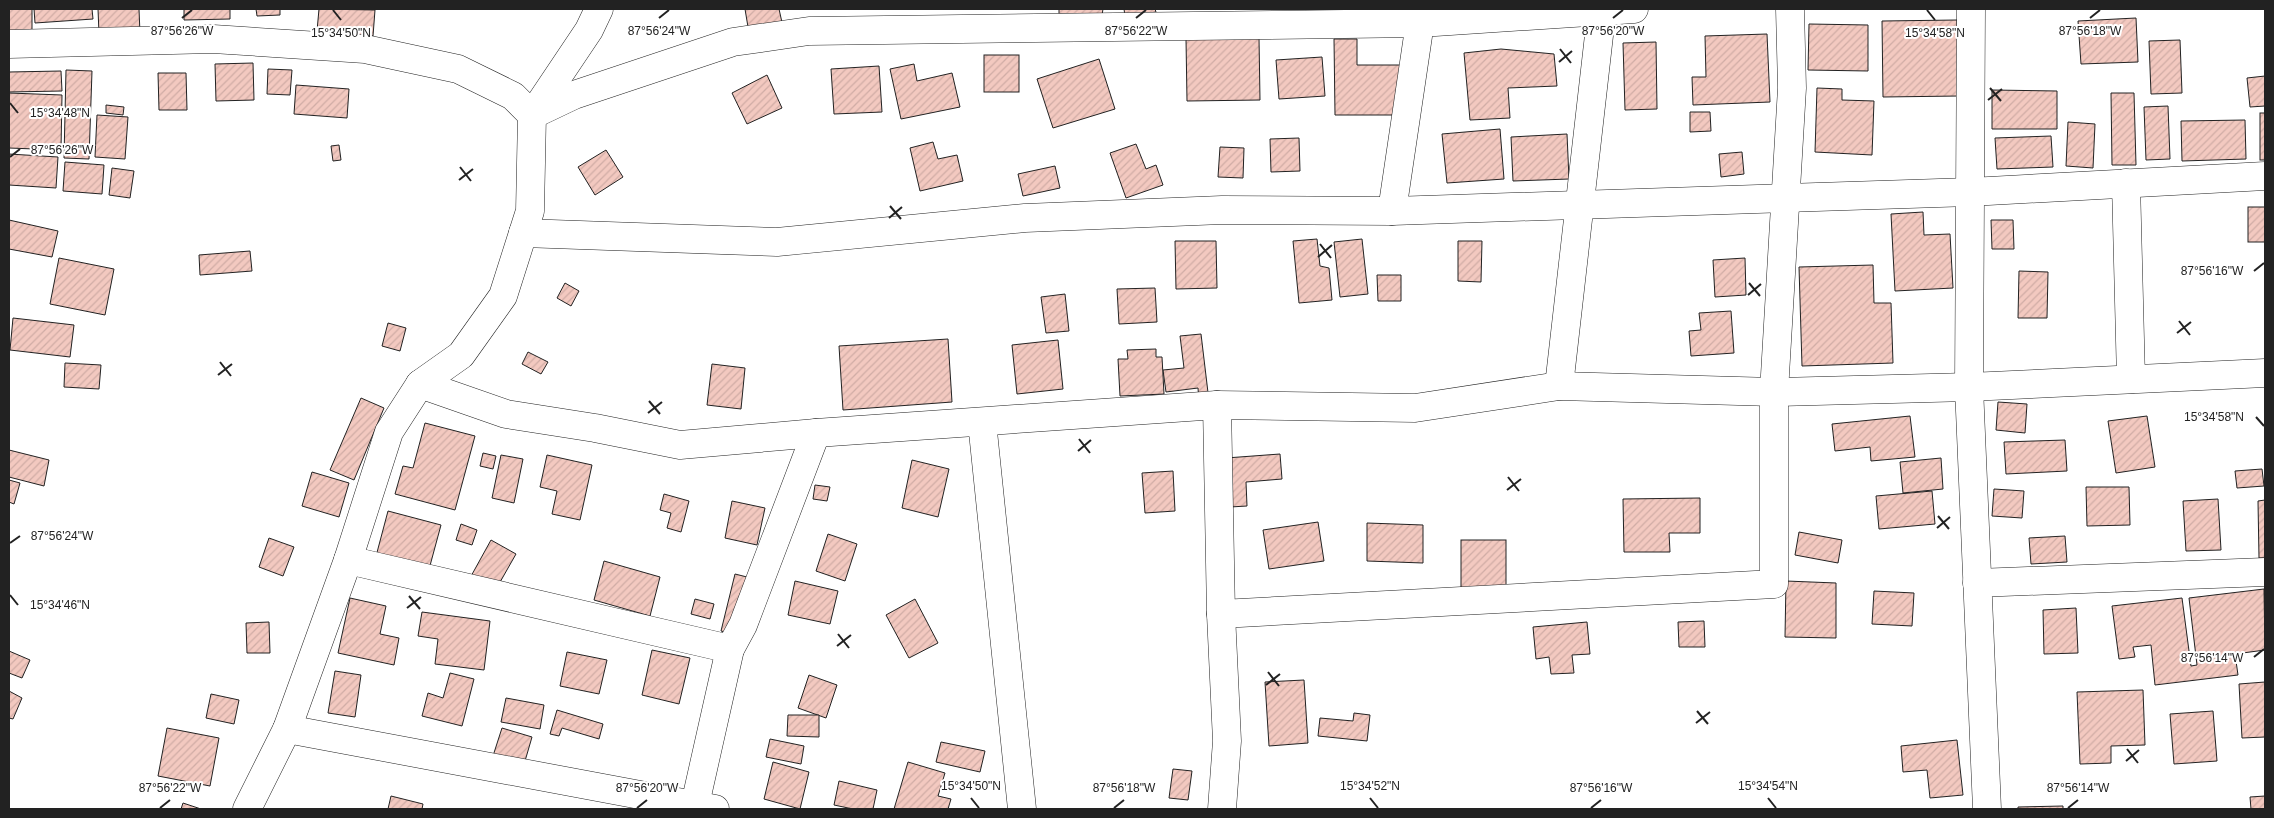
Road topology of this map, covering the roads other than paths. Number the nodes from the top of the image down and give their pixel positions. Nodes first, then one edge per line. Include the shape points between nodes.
1 (599, 9) edge
2 (1602, 9) edge
3 (1634, 9) edge
4 (1790, 9) edge
5 (1971, 9) edge
6 (1421, 16) edge
7 (9, 44) edge
8 (532, 115) junction
9 (2265, 176) edge
10 (2126, 183) junction
11 (1970, 192) junction
12 (1785, 198) junction
13 (1581, 205) junction
14 (1392, 211) junction
15 (523, 232) junction
16 (2265, 373) edge
17 (2131, 379) junction
18 (420, 384) junction
19 (1559, 386) junction
20 (1969, 387) junction
21 (1774, 392) junction
22 (1218, 405) junction
23 (982, 422) junction
24 (816, 433) junction
25 (348, 560) junction
26 (2265, 572) edge
27 (1977, 583) junction
28 (1221, 614) junction
29 (730, 649) junction
30 (287, 730) junction
31 (702, 808) edge
32 (247, 809) edge
33 (1022, 809) edge
34 (1222, 809) edge
35 (1987, 809) edge

1 - 8 street via 589,30
2 - 3 street
2 - 6 street
2 - 13 street
4 - 12 street via 1792,88
5 - 11 street
6 - 8 street via 809,31 732,42 574,95
6 - 14 street
7 - 8 street via 213,38 365,49 458,69 514,96
8 - 15 street via 530,211
9 - 10 street
10 - 11 street
10 - 17 street
11 - 12 street
11 - 20 street
12 - 13 street
12 - 21 street
13 - 14 street
13 - 19 street
14 - 15 street via 1222,210 1025,218 777,242
15 - 18 street via 503,296 461,355
16 - 17 street
17 - 20 street
18 - 24 street via 506,414 680,445
18 - 25 street via 389,432
19 - 21 street
19 - 22 street via 1415,408
20 - 21 street
20 - 27 street
21 - 28 street via 1774,584
22 - 23 street
22 - 28 street
23 - 24 street
23 - 33 street
24 - 29 street via 744,625
25 - 29 street
25 - 30 street
26 - 27 street
27 - 35 street
28 - 34 street via 1227,741
29 - 31 street
30 - 31 street
30 - 32 street

